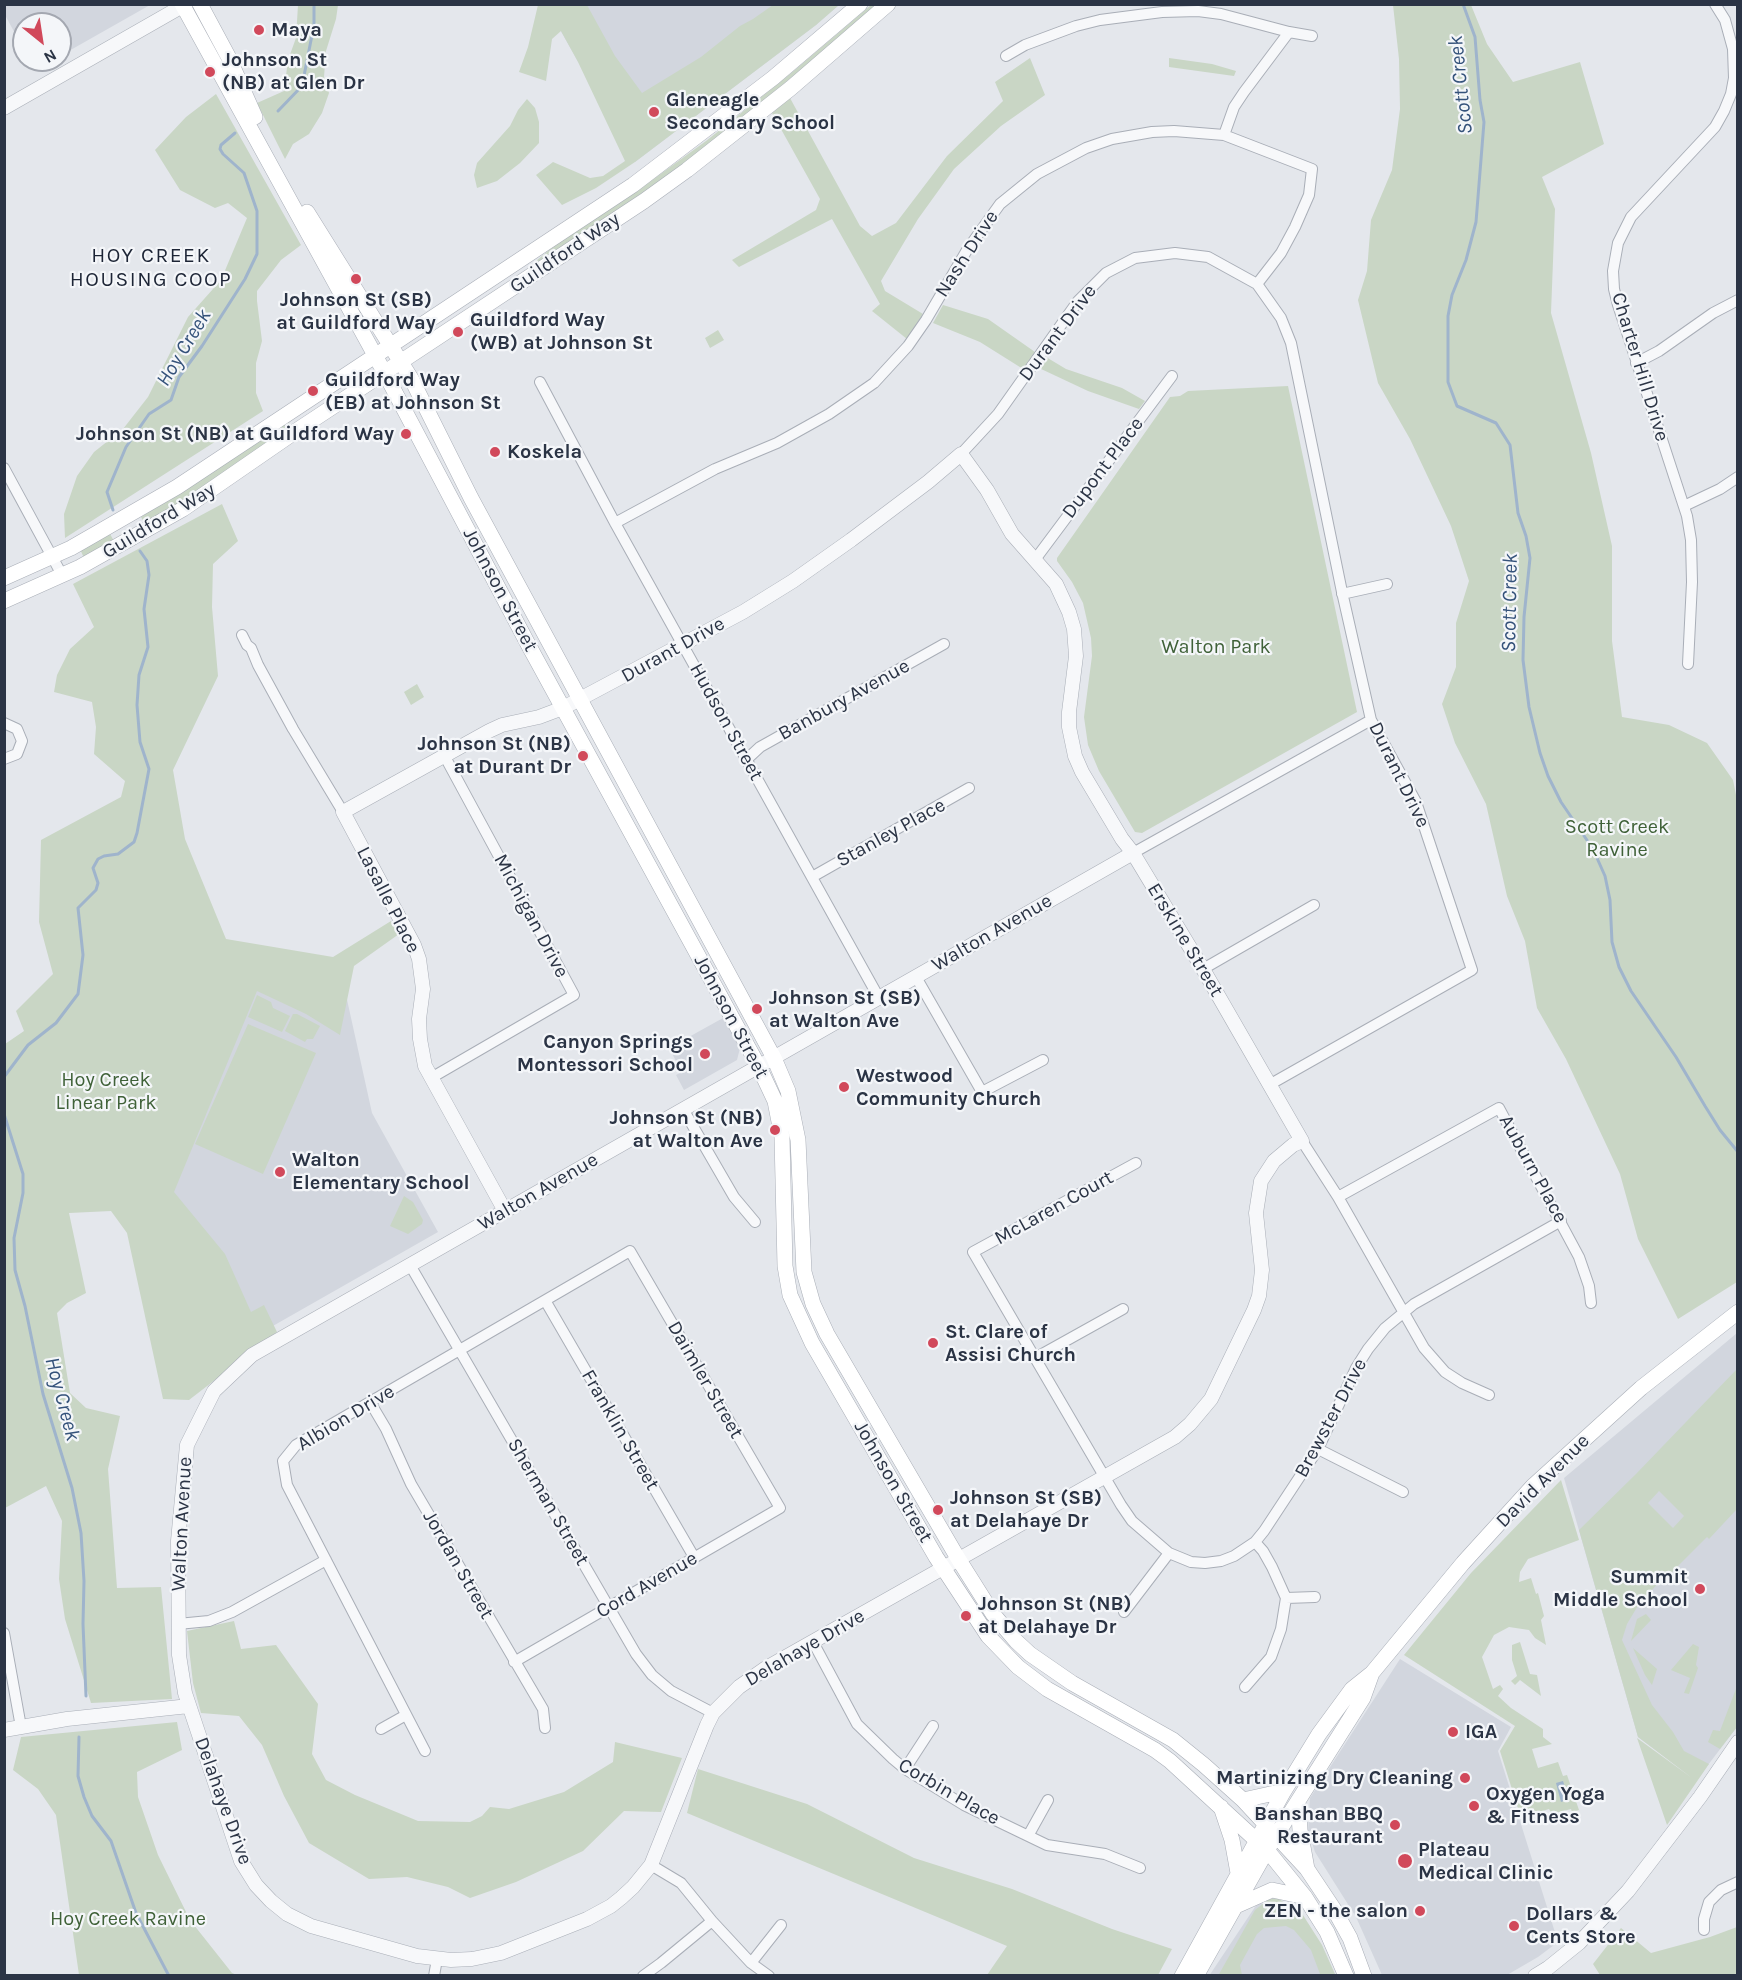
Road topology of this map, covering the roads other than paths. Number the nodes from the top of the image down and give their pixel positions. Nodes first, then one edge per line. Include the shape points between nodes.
1 (200, 4) edge
2 (860, 4) edge
3 (888, 4) edge
4 (1715, 4) edge
5 (184, 5) edge
6 (1289, 32) junction
7 (1312, 36) dead end
8 (1006, 56) dead end
9 (4, 108) edge
10 (1224, 135) junction
11 (1257, 284) junction
12 (1737, 300) edge
13 (391, 346) junction
14 (375, 357) junction
15 (401, 362) junction
16 (1636, 363) junction
17 (384, 372) junction
18 (1172, 375) dead end
19 (540, 382) dead end
20 (961, 454) junction
21 (4, 468) edge
22 (1737, 477) edge
23 (1684, 506) junction
24 (615, 523) junction
25 (53, 556) junction
26 (1034, 561) junction
27 (62, 575) junction
28 (4, 578) edge
29 (1387, 584) dead end
30 (1342, 594) junction
31 (4, 601) edge
32 (242, 636) dead end
33 (682, 644) junction
34 (944, 644) dead end
35 (1688, 664) dead end
36 (580, 700) junction
37 (563, 708) junction
38 (1371, 720) junction
39 (4, 723) edge
40 (444, 755) junction
41 (4, 759) edge
42 (746, 759) junction
43 (969, 788) dead end
44 (343, 813) junction
45 (1133, 853) junction
46 (812, 877) junction
47 (1314, 905) dead end
48 (1203, 969) junction
49 (916, 976) junction
50 (879, 998) junction
51 (774, 1058) junction
52 (1042, 1060) dead end
53 (759, 1066) junction
54 (431, 1078) junction
55 (1269, 1085) junction
56 (683, 1109) junction
57 (1302, 1141) junction
58 (1136, 1163) dead end
59 (1338, 1197) junction
60 (505, 1211) junction
61 (1561, 1221) junction
62 (754, 1222) dead end
63 (630, 1251) joint
64 (973, 1252) joint
65 (410, 1265) junction
66 (546, 1302) junction
67 (1591, 1303) dead end
68 (1123, 1309) dead end
69 (1403, 1312) junction
70 (1737, 1312) edge
71 (460, 1351) junction
72 (1035, 1358) junction
73 (1489, 1395) dead end
74 (370, 1402) junction
75 (1318, 1449) junction
76 (1104, 1478) junction
77 (1403, 1492) dead end
78 (780, 1508) joint
79 (1255, 1542) junction
80 (1169, 1553) junction
81 (694, 1557) junction
82 (326, 1560) junction
83 (959, 1560) junction
84 (943, 1569) junction
85 (1315, 1597) dead end
86 (1286, 1598) junction
87 (609, 1607) junction
88 (1124, 1612) dead end
89 (178, 1624) junction
90 (4, 1633) edge
91 (813, 1642) junction
92 (514, 1662) junction
93 (1372, 1673) junction
94 (1245, 1687) dead end
95 (189, 1706) junction
96 (713, 1713) junction
97 (406, 1715) junction
98 (933, 1726) dead end
99 (21, 1727) junction
100 (544, 1728) dead end
101 (381, 1729) dead end
102 (4, 1730) edge
103 (1737, 1742) edge
104 (425, 1751) dead end
105 (905, 1769) junction
106 (1284, 1791) junction
107 (1048, 1800) dead end
108 (1243, 1800) junction
109 (1298, 1802) junction
110 (1221, 1807) junction
111 (1271, 1829) junction
112 (1028, 1836) junction
113 (1261, 1845) junction
114 (651, 1865) junction
115 (1140, 1868) dead end
116 (1307, 1869) junction
117 (1238, 1873) junction
118 (1737, 1882) edge
119 (1305, 1897) junction
120 (1236, 1906) junction
121 (712, 1921) junction
122 (781, 1925) dead end
123 (1704, 1930) dead end
124 (437, 1959) junction
125 (751, 1963) junction
126 (434, 1976) edge
127 (643, 1976) edge
128 (769, 1976) edge
129 (1182, 1976) edge
130 (1196, 1976) edge
131 (1346, 1976) edge
132 (1364, 1976) edge
133 (1535, 1976) edge

1 - 13 main road, Johnson Street via 231,62 249,108 309,215
2 - 13 main road, Guildford Way via 773,78 633,185
3 - 15 main road, Guildford Way via 687,170
4 - 16 street, Charter Hill Drive via 1731,35 1735,61 1731,94 1703,142 1631,217 1615,256 1614,290
5 - 9 street
5 - 14 main road, Johnson Street
6 - 7 street
6 - 8 street via 1221,14 1162,12 1076,26
6 - 10 street via 1234,107
10 - 11 street, Nash Drive via 1312,169 1308,195 1295,227
10 - 24 street, Nash Drive via 1173,131 1112,140 1086,148 1037,174 1000,204 985,223 914,337 874,382 830,414
11 - 20 street, Durant Drive via 1221,263 1193,254 1135,258 1106,273 1078,301 998,414
11 - 30 street, Durant Drive via 1281,318 1292,343
12 - 16 street
13 - 14 main road, Guildford Way
13 - 15 main road, Johnson Street
14 - 17 main road, Johnson Street
14 - 25 main road, Guildford Way via 177,487
15 - 17 main road, Guildford Way
15 - 36 main road, Johnson Street
16 - 23 street, Charter Hill Drive
17 - 27 main road, Guildford Way via 183,508
17 - 37 main road, Johnson Street
18 - 26 street, Dupont Place
19 - 24 street, Hudson Street
20 - 26 street, Erskine Street
20 - 33 street, Durant Drive via 793,581
21 - 25 street
22 - 23 street
23 - 35 street, Charter Hill Drive via 1692,564
24 - 33 street, Hudson Street
25 - 27 street
25 - 28 main road, Guildford Way
26 - 45 street, Erskine Street via 1056,584 1074,628 1076,672 1069,712 1075,756 1090,787
27 - 31 main road, Guildford Way
29 - 30 street
30 - 38 street, Durant Drive
32 - 44 street, Lasalle Place
33 - 36 street, Durant Drive
33 - 42 street, Hudson Street
34 - 42 street, Banbury Avenue via 760,747
36 - 37 street, Durant Drive
36 - 51 main road, Johnson Street
37 - 40 street, Durant Drive via 502,725
37 - 53 main road, Johnson Street
38 - 45 street, Walton Avenue
38 - 55 street, Durant Drive via 1416,802 1472,970
39 - 41 street via 17,729 22,741 17,754
40 - 44 street, Durant Drive
40 - 54 street, Michigan Drive via 574,995
42 - 46 street, Hudson Street
43 - 46 street, Stanley Place
44 - 54 street, Lasalle Place via 419,958 423,989 420,1039
45 - 48 street, Erskine Street
45 - 49 street, Walton Avenue
46 - 50 street, Hudson Street
47 - 48 street
48 - 55 street, Erskine Street
49 - 50 street, Walton Avenue
49 - 52 street via 982,1092
50 - 51 street, Walton Avenue
51 - 53 street, Walton Avenue
51 - 83 main road, Johnson Street via 788,1091 798,1140 804,1272 813,1304
53 - 56 street, Walton Avenue
53 - 84 main road, Johnson Street via 775,1101 782,1137 790,1295 812,1343
54 - 60 street, Lasalle Place
55 - 57 street, Erskine Street
56 - 60 street, Walton Avenue
56 - 62 street via 734,1197
57 - 59 street, Erskine Street
57 - 76 street, Delahaye Drive via 1274,1161 1261,1181 1256,1212 1262,1270 1259,1296 1212,1399 1175,1437
58 - 64 street, McLaren Court
59 - 61 street, Auburn Place via 1499,1108
59 - 69 street, Erskine Street
60 - 65 street, Walton Avenue
61 - 67 street, Auburn Place via 1579,1257
61 - 69 street, Brewster Drive
63 - 66 street, Albion Drive
63 - 78 street, Daimler Street
64 - 72 street, Brewster Drive
65 - 71 street, Sherman Street
65 - 89 street, Walton Avenue via 252,1355 214,1391 187,1445 178,1541
66 - 71 street, Albion Drive
66 - 81 street, Franklin Street
68 - 72 street
69 - 73 street, Erskine Street via 1424,1348 1445,1372
69 - 75 street, Brewster Drive via 1368,1348
70 - 93 main road, David Avenue via 1641,1388 1533,1486
71 - 74 street, Albion Drive
71 - 87 street, Sherman Street
72 - 76 street, Brewster Drive
74 - 82 street, Albion Drive via 296,1445 284,1461 287,1485
74 - 92 street, Jordan Street via 411,1485
75 - 77 street
75 - 79 street, Brewster Drive
76 - 80 street, Brewster Drive via 1132,1521
76 - 83 street, Delahaye Drive
78 - 81 street, Cord Avenue
79 - 80 street, Brewster Drive via 1221,1561 1191,1562
79 - 86 street
80 - 88 street
81 - 87 street, Cord Avenue
82 - 89 street via 232,1612 209,1621
82 - 97 street, Albion Drive
83 - 84 street, Delahaye Drive
83 - 108 main road, Johnson Street via 993,1614 1035,1658 1173,1740
84 - 91 street, Delahaye Drive
84 - 110 main road, Johnson Street via 988,1636 1018,1667 1047,1689 1155,1750
85 - 86 street
86 - 94 street via 1271,1657
87 - 92 street, Cord Avenue
87 - 96 street, Sherman Street via 652,1675 671,1691
89 - 95 street, Walton Avenue via 182,1678
90 - 99 street
91 - 96 street, Delahaye Drive via 745,1682
91 - 105 street, Corbin Place via 858,1724
92 - 100 street, Jordan Street via 543,1709
93 - 106 main road, David Avenue via 1352,1689
93 - 109 main road, David Avenue via 1363,1698
95 - 99 street
95 - 124 street, Delahaye Drive via 241,1861 266,1896 287,1914 319,1930
96 - 114 street, Delahaye Drive
97 - 101 street
97 - 104 street, Albion Drive
98 - 105 street
99 - 102 street
103 - 133 street via 1701,1797 1629,1891 1580,1943
105 - 112 street, Corbin Place
106 - 108 main road
106 - 111 main road, David Avenue
107 - 112 street
108 - 111 main road, Johnson Street
109 - 111 main road, David Avenue
109 - 116 main road
110 - 113 main road, Johnson Street
110 - 117 main road
111 - 113 main road, David Avenue
111 - 116 main road, Johnson Street
112 - 115 street, Corbin Place via 1053,1847 1105,1854
113 - 117 main road, David Avenue
113 - 119 main road, Johnson Street
113 - 120 main road, David Avenue
114 - 121 street via 681,1883
114 - 124 street, Delahaye Drive via 621,1898 587,1918 490,1956
116 - 132 main road, Johnson Street via 1350,1938
117 - 129 main road, David Avenue
118 - 123 street via 1709,1902
119 - 120 main road via 1272,1890
119 - 131 main road, Johnson Street via 1327,1932
120 - 130 main road, David Avenue
121 - 125 street
121 - 127 street
122 - 125 street
124 - 126 street
125 - 128 street

